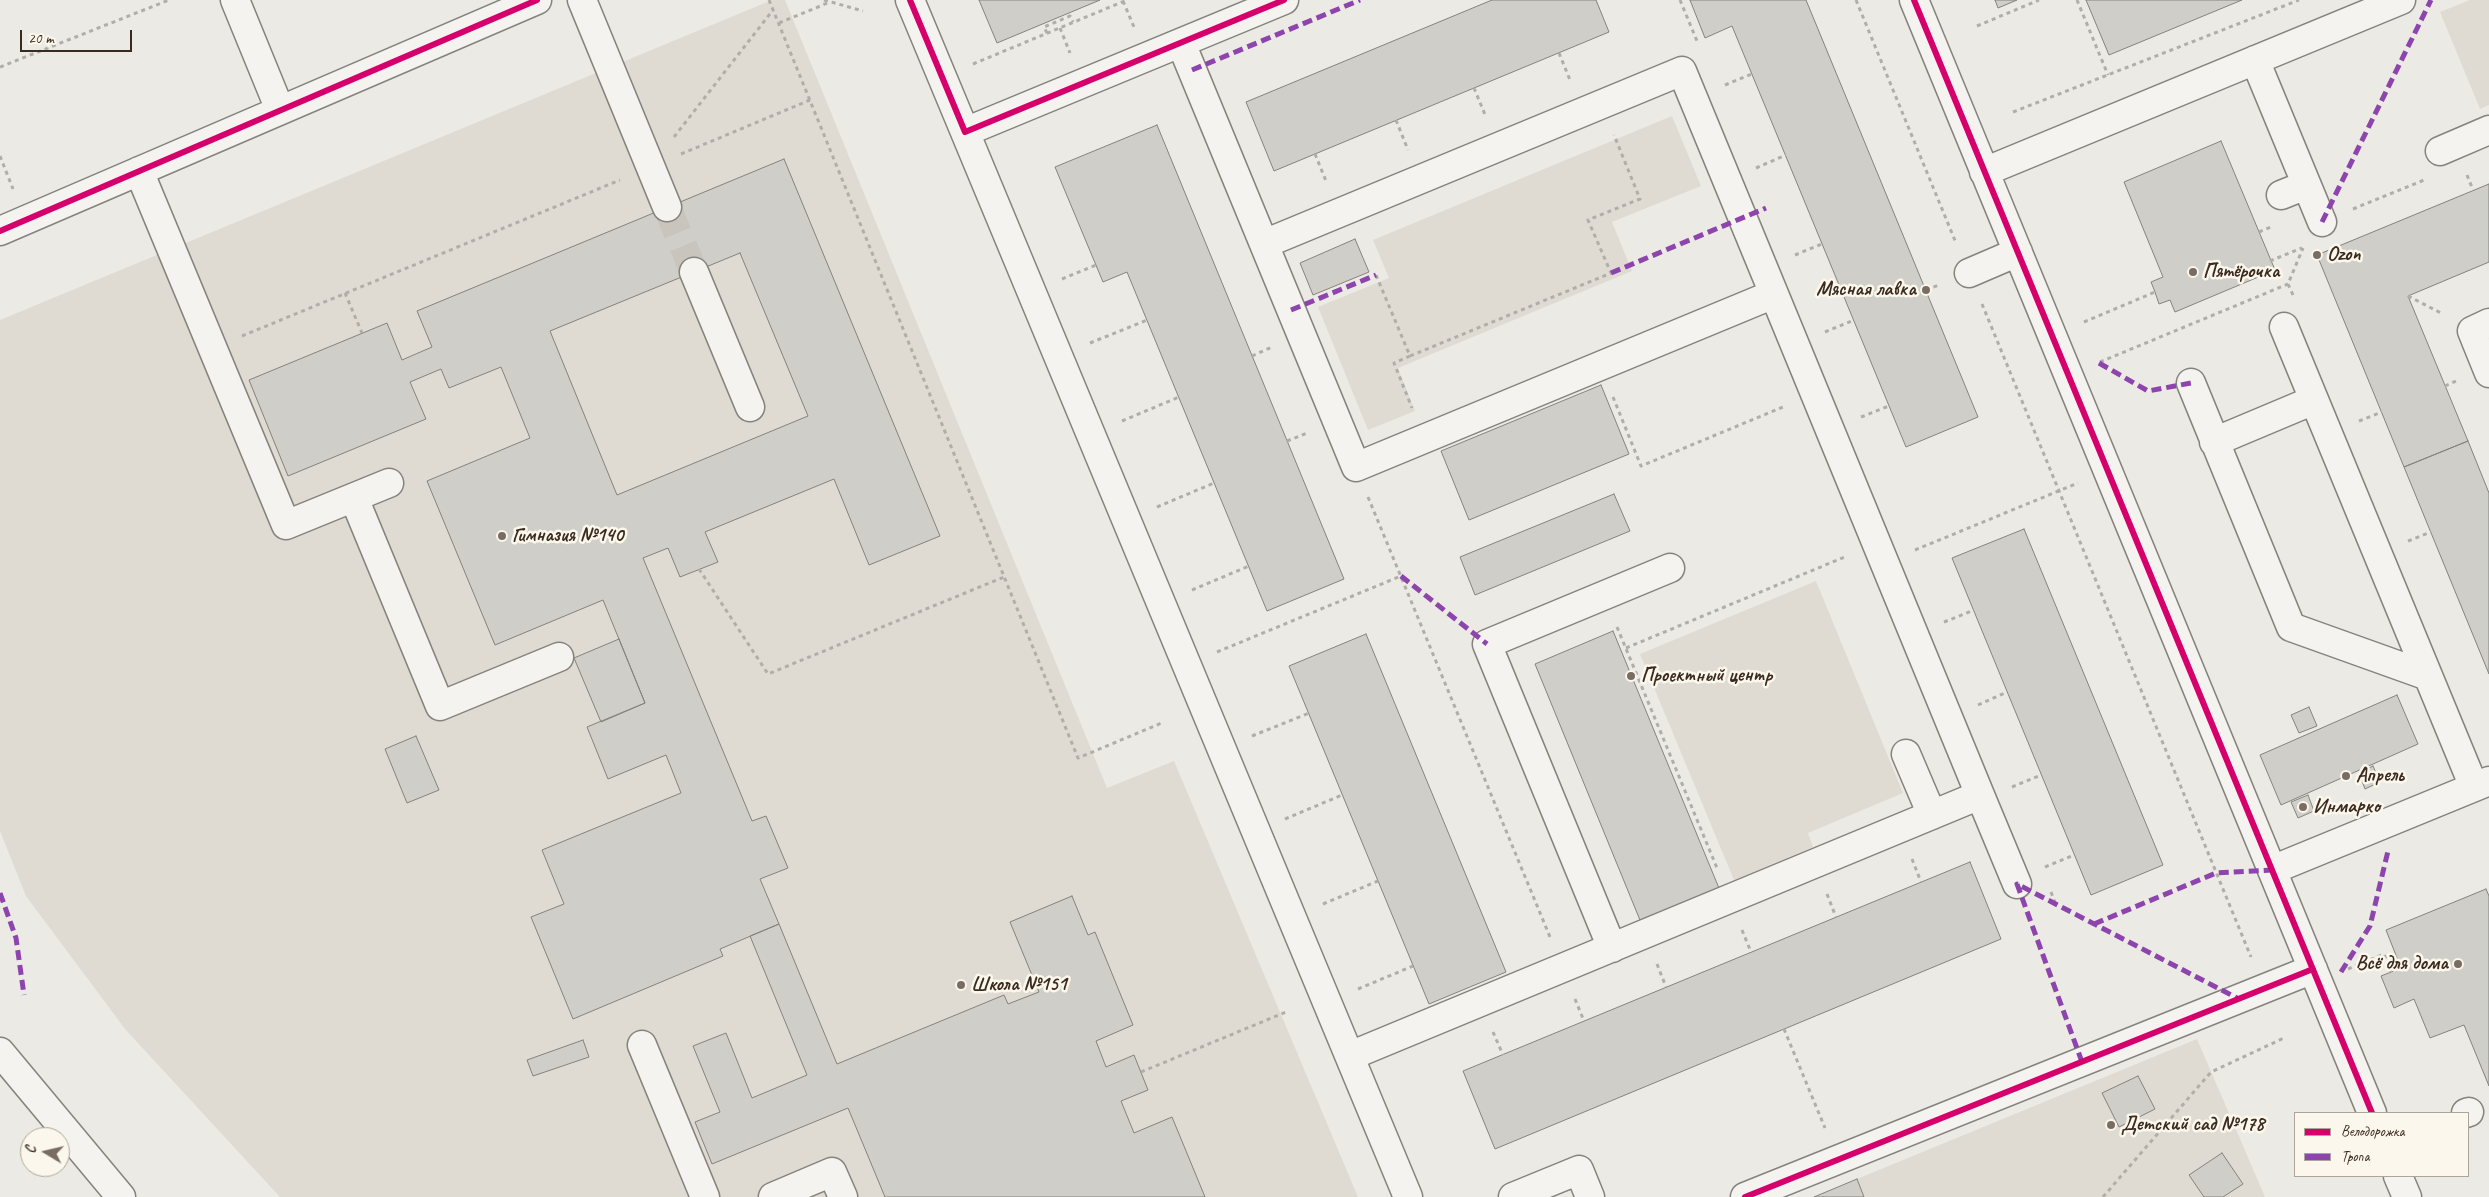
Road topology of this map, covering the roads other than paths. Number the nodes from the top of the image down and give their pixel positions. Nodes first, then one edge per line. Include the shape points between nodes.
1 (235, 0) edge
2 (537, 0) edge
3 (582, 0) edge
4 (910, 0) edge
5 (1284, 0) edge
6 (1914, 0) edge
7 (2401, 0) edge
8 (1181, 43) junction
9 (2255, 60) junction
10 (280, 110) junction
11 (2489, 130) edge
12 (965, 132) junction
13 (2440, 151) dead end
14 (139, 171) junction
15 (1984, 172) junction
16 (2306, 185) junction
17 (2281, 195) dead end
18 (668, 207) tunnel mouth
19 (2322, 222) road end
20 (0, 231) edge
21 (1264, 244) junction
22 (2018, 252) junction
23 (694, 272) tunnel mouth
24 (1969, 272) road end
25 (1774, 294) junction
26 (2489, 323) edge
27 (2284, 327) dead end
28 (2489, 373) edge
29 (2191, 383) dead end
30 (2314, 400) junction
31 (750, 407) dead end
32 (2214, 442) junction
33 (389, 483) dead end
34 (354, 498) junction
35 (1670, 568) dead end
36 (559, 657) dead end
37 (2428, 676) junction
38 (1906, 754) dead end
39 (2481, 784) edge
40 (1980, 795) junction
41 (1932, 816) junction
42 (2272, 870) junction
43 (2017, 884) dead end
44 (1612, 948) junction
45 (2313, 969) junction
46 (642, 1045) dead end
47 (0, 1052) edge
48 (1350, 1056) junction
49 (2372, 1112) edge
50 (2398, 1177) edge
51 (1513, 1196) edge
52 (121, 1197) edge
53 (705, 1197) edge
54 (773, 1197) edge
55 (843, 1197) edge
56 (1408, 1197) edge
57 (1590, 1197) edge
58 (1745, 1197) edge
59 (2407, 1197) edge

1 - 10 street
2 - 10 street
3 - 18 street
4 - 12 street
5 - 8 street
6 - 15 street
7 - 9 street
8 - 12 street
8 - 21 street
9 - 15 street
9 - 16 street
10 - 14 street
11 - 13 street
12 - 48 street
14 - 20 street
14 - 34 street via 286,526
15 - 22 street
16 - 17 street
16 - 19 street
21 - 25 street via 1682,71
21 - 25 street via 1356,467
22 - 24 street
22 - 42 street
23 - 31 street
25 - 40 street
26 - 28 street via 2472,330
27 - 30 street
29 - 32 street
30 - 32 street
30 - 37 street
32 - 37 street via 2291,626
33 - 34 street
34 - 36 street via 440,706
35 - 44 street via 1487,644
37 - 39 street
38 - 41 street
39 - 42 street
40 - 41 street
40 - 43 street
41 - 44 street
42 - 45 street
44 - 48 street
45 - 49 street
45 - 58 street
46 - 53 street
47 - 52 street
48 - 56 street
50 - 59 street
51 - 57 street via 1579,1170
54 - 55 street via 832,1172

